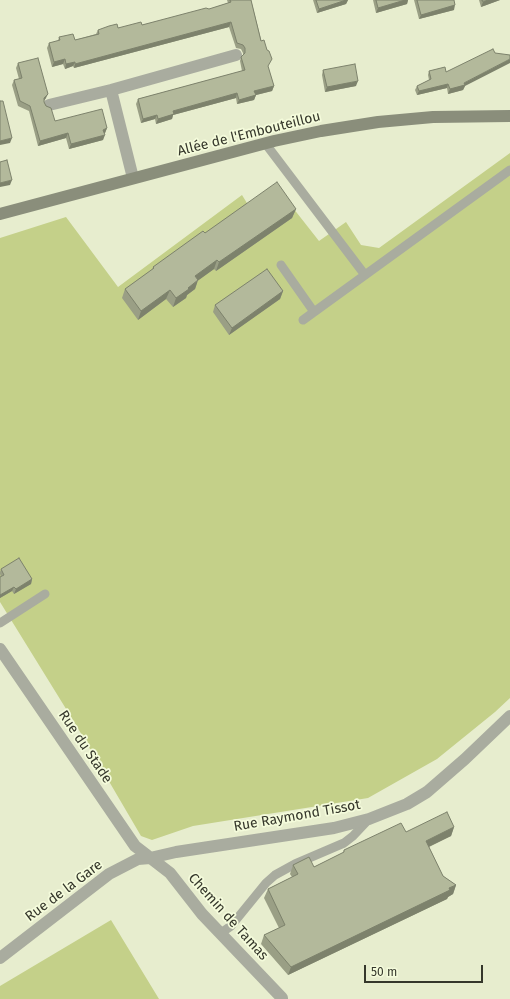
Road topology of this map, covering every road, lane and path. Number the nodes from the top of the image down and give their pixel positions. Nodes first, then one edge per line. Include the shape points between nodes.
1 (236, 55) dead end
2 (111, 90) junction
3 (49, 105) dead end
4 (510, 116) edge
5 (265, 143) junction
6 (510, 170) edge
7 (133, 178) junction
8 (0, 214) edge
9 (280, 264) dead end
10 (365, 275) junction
11 (314, 312) junction
12 (303, 320) dead end
13 (45, 594) dead end
14 (0, 623) edge
15 (0, 649) edge
16 (510, 716) edge
17 (369, 819) junction
18 (150, 858) junction
19 (221, 933) junction
20 (0, 958) edge
21 (282, 998) edge

1 - 2 street
2 - 3 street
2 - 7 street
4 - 5 street, Allée de l'Embouteillou via 433,117 378,122
5 - 7 street, Allée de l'Embouteillou
5 - 10 lane
6 - 10 lane
7 - 8 street, Allée de l'Embouteillou
9 - 11 lane
10 - 11 lane
11 - 12 lane
13 - 14 lane
15 - 18 street, Rue du Stade via 135,846
16 - 17 street, Rue Raymond Tissot via 427,792 407,804
17 - 18 street, Rue Raymond Tissot via 334,828
17 - 19 lane via 344,843 275,875 231,926
18 - 19 street, Chemin de Tamas via 170,873 186,895
18 - 20 street, Rue de la Gare via 138,859 109,874
19 - 21 street, Chemin de Tamas

